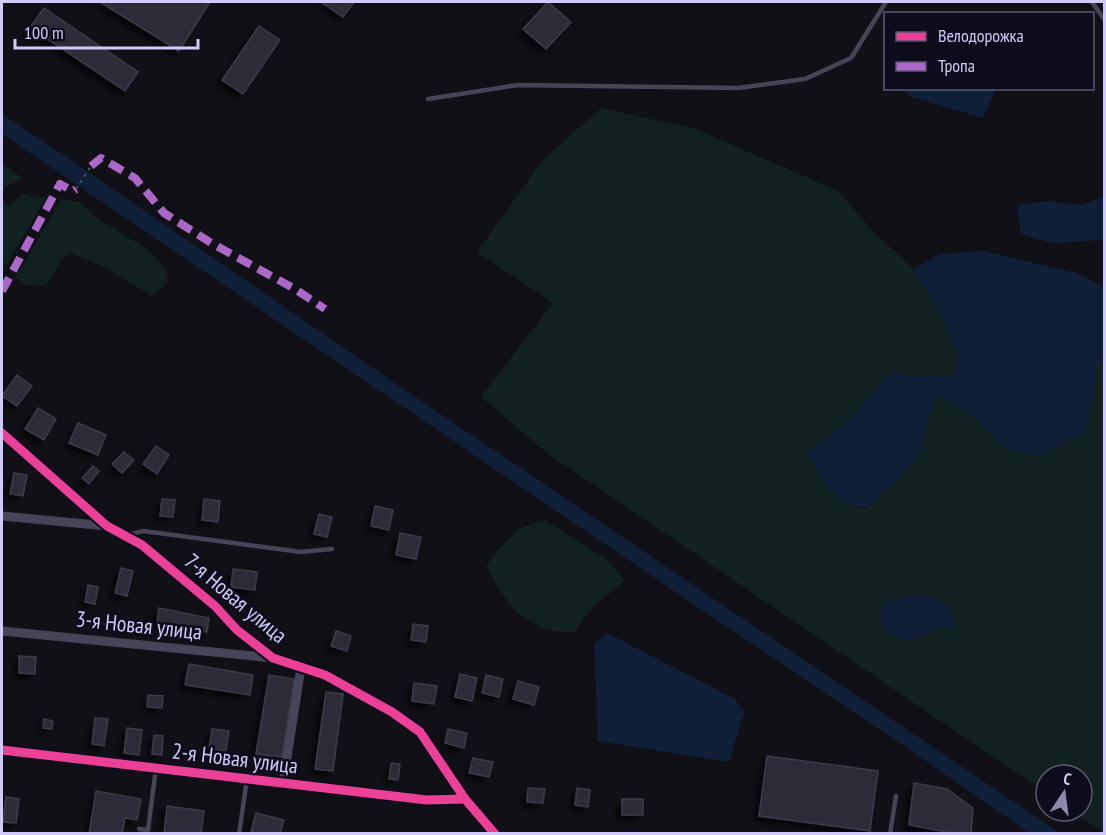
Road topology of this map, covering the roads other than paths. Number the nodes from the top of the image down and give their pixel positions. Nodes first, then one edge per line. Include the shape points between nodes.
1 (886, 2) edge
2 (1092, 2) edge
3 (1104, 19) edge
4 (428, 99) dead end
5 (2, 433) edge
6 (2, 516) edge
7 (107, 526) junction
8 (124, 536) junction
9 (332, 549) dead end
10 (2, 631) edge
11 (273, 658) junction
12 (301, 667) junction
13 (2, 750) edge
14 (156, 768) junction
15 (247, 779) junction
16 (283, 783) junction
17 (896, 796) dead end
18 (465, 799) junction
19 (139, 829) dead end
20 (239, 834) edge
21 (495, 834) edge
22 (890, 834) edge

1 - 4 lane via 851,58 805,79 738,88 518,86
2 - 3 lane
5 - 7 street, 7-я Новая улица
6 - 7 street
7 - 8 street, 7-я Новая улица
8 - 9 lane via 144,531 301,552
8 - 11 street, 7-я Новая улица via 151,553
10 - 11 street, 3-я Новая улица
11 - 12 street, 7-я Новая улица
12 - 16 street
12 - 18 street, 7-я Новая улица via 325,675 420,732
13 - 14 street, 2-я Новая улица
14 - 15 street, 2-я Новая улица
14 - 19 lane via 148,830
15 - 16 street, 2-я Новая улица
15 - 20 lane
16 - 18 street, 2-я Новая улица via 427,800
17 - 22 lane
18 - 21 street, 7-я Новая улица

